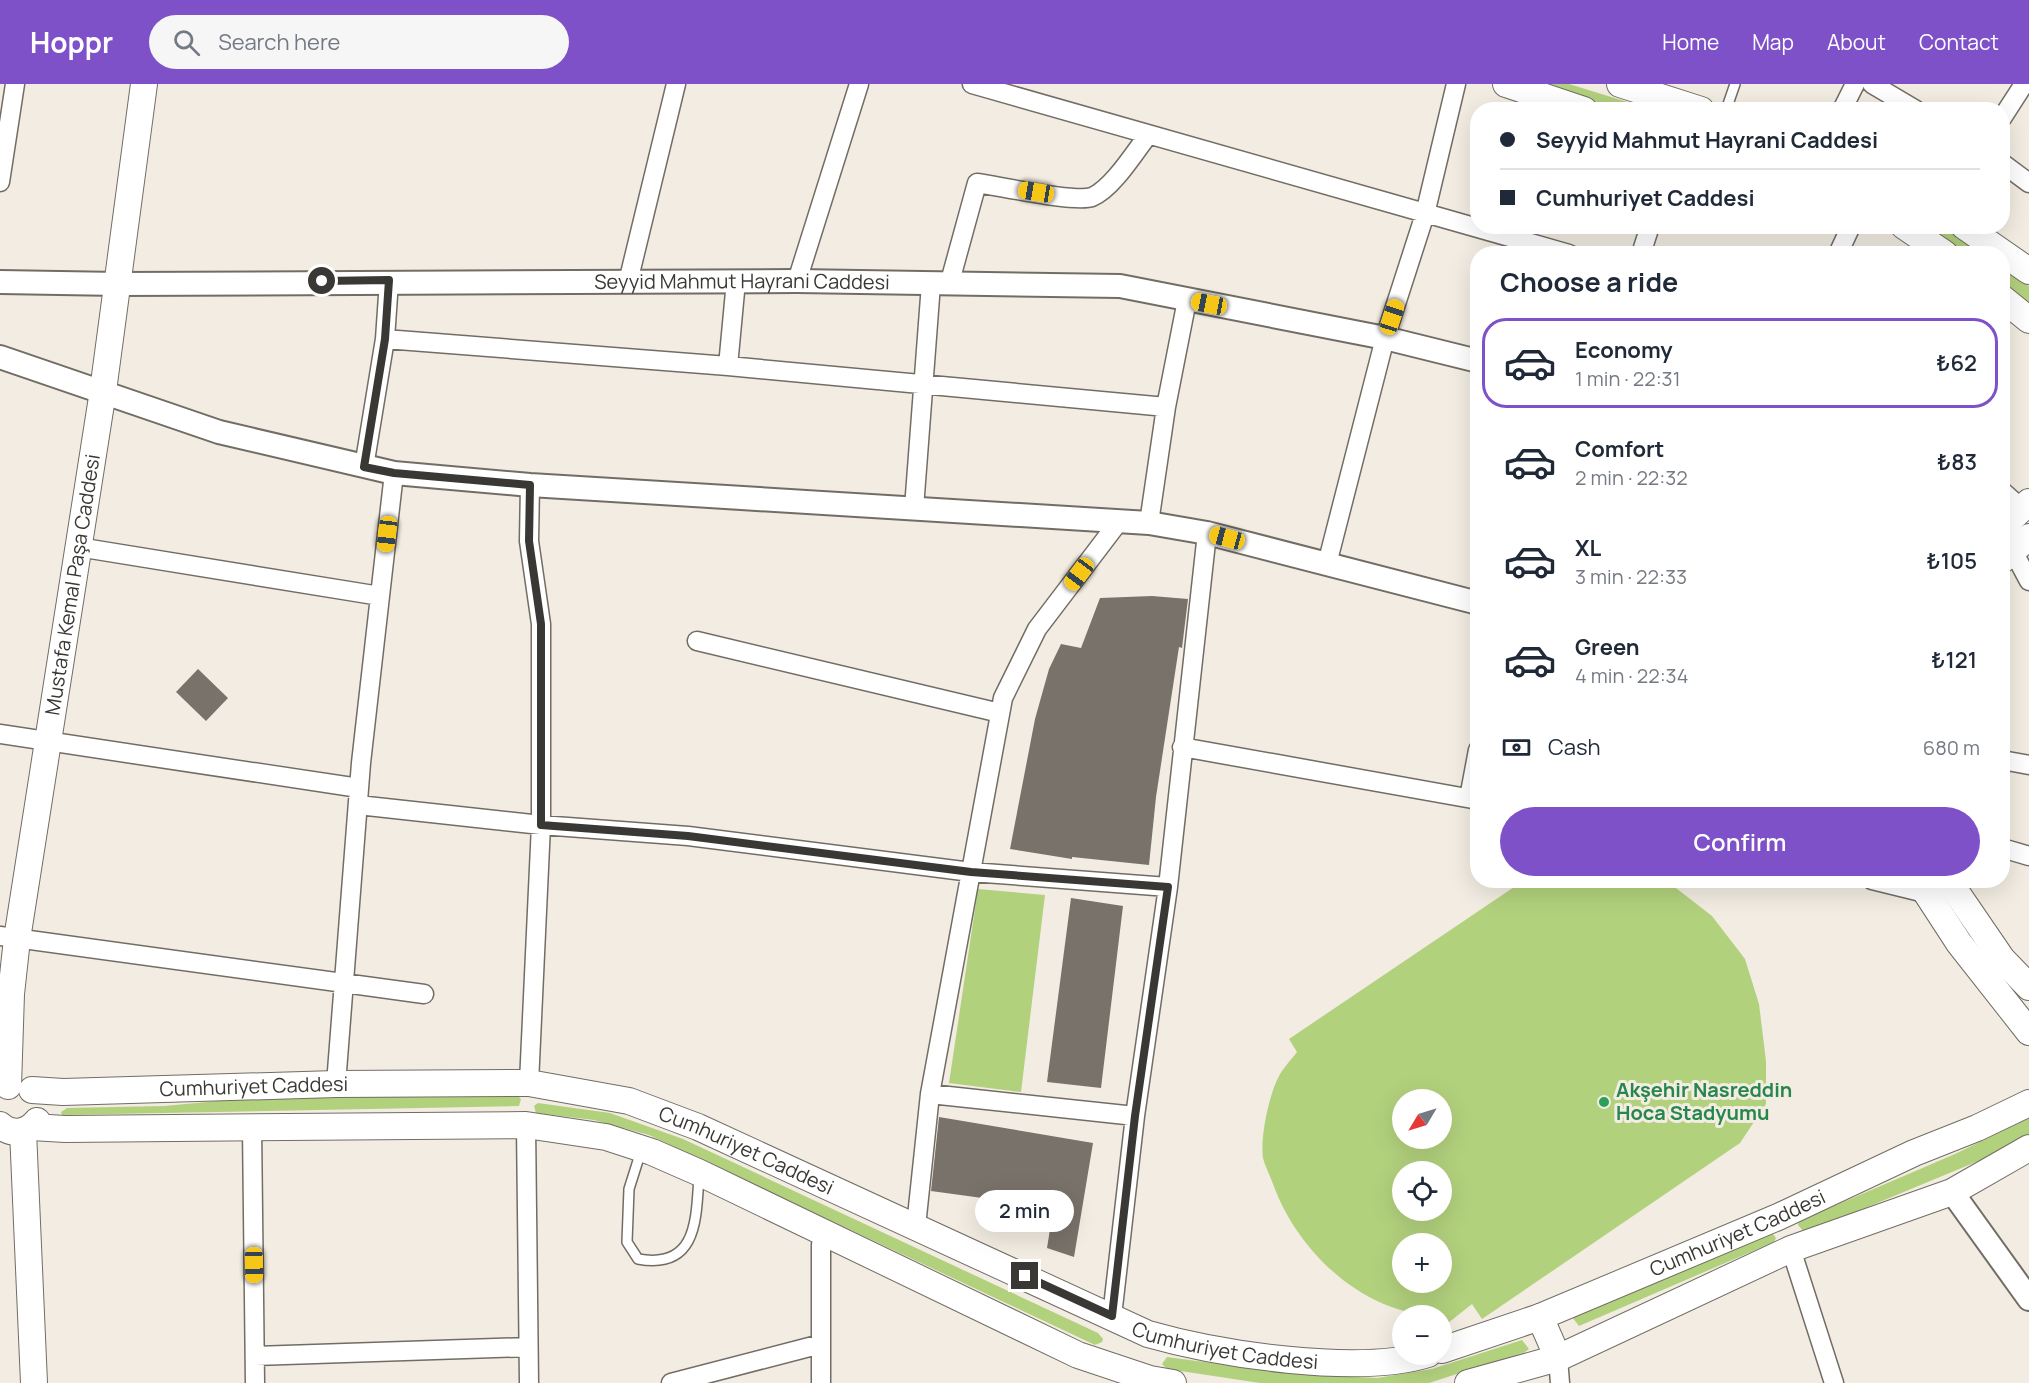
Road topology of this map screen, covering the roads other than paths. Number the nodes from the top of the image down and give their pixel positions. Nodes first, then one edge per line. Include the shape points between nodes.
1 (15, 84) edge
2 (144, 84) edge
3 (676, 84) edge
4 (859, 84) edge
5 (972, 84) edge
6 (1456, 84) edge
7 (1506, 84) edge
8 (1620, 84) edge
9 (1735, 84) edge
10 (1856, 84) edge
11 (1872, 84) edge
12 (2024, 84) edge
13 (1560, 102) edge
14 (1676, 102) edge
15 (1729, 102) edge
16 (1846, 102) edge
17 (1902, 102) edge
18 (2010, 106) edge
19 (1148, 135) junction
20 (2010, 169) edge
21 (0, 182) edge
22 (2029, 183) edge
23 (1425, 214) junction
24 (1470, 226) edge
25 (1497, 234) edge
26 (1916, 234) edge
27 (1976, 234) edge
28 (1540, 246) edge
29 (1933, 246) edge
30 (1993, 246) edge
31 (2010, 258) edge
32 (2029, 271) edge
33 (389, 280) junction
34 (736, 281) junction
35 (797, 281) junction
36 (0, 282) edge
37 (628, 282) junction
38 (119, 284) junction
39 (940, 284) junction
40 (1187, 300) junction
41 (2010, 305) edge
42 (2029, 320) edge
43 (1385, 338) junction
44 (385, 339) junction
45 (0, 357) edge
46 (1470, 359) edge
47 (728, 366) junction
48 (925, 383) junction
49 (103, 391) junction
50 (1166, 407) junction
51 (364, 467) junction
52 (394, 473) junction
53 (530, 485) junction
54 (2010, 496) edge
55 (2025, 505) edge
56 (914, 508) junction
57 (2010, 519) edge
58 (1120, 520) junction
59 (1149, 523) junction
60 (1207, 533) junction
61 (78, 547) junction
62 (2015, 549) edge
63 (1328, 564) junction
64 (2029, 580) edge
65 (380, 596) junction
66 (1470, 601) edge
67 (697, 642) dead end
68 (1000, 713) junction
69 (0, 734) edge
70 (46, 740) junction
71 (1182, 747) junction
72 (2010, 761) edge
73 (2029, 765) edge
74 (358, 796) junction
75 (1470, 798) edge
76 (541, 825) junction
77 (2010, 850) edge
78 (2029, 856) edge
79 (971, 872) junction
80 (1168, 887) junction
81 (1922, 888) edge
82 (1953, 888) edge
83 (8, 937) edge
84 (344, 985) junction
85 (2029, 987) edge
86 (424, 994) dead end
87 (2029, 1032) edge
88 (529, 1083) junction
89 (336, 1084) junction
90 (9, 1088) edge
91 (930, 1094) junction
92 (2029, 1103) edge
93 (1135, 1116) junction
94 (526, 1125) junction
95 (252, 1127) junction
96 (12, 1128) edge
97 (2029, 1148) edge
98 (642, 1149) junction
99 (699, 1173) junction
100 (1952, 1192) junction
101 (1778, 1217) junction
102 (916, 1226) junction
103 (824, 1232) junction
104 (1791, 1250) junction
105 (2029, 1299) edge
106 (1112, 1316) junction
107 (1540, 1317) junction
108 (1136, 1330) junction
109 (821, 1344) junction
110 (528, 1347) junction
111 (1452, 1347) edge
112 (255, 1356) junction
113 (1558, 1358) junction
114 (1392, 1360) edge
115 (1142, 1379) edge
116 (34, 1383) edge
117 (255, 1383) edge
118 (529, 1383) edge
119 (671, 1383) edge
120 (821, 1383) edge
121 (1468, 1383) edge
122 (1560, 1383) edge
123 (1834, 1383) edge

1 - 21 street
2 - 38 main road, Mustafa Kemal Paşa Caddesi
3 - 37 street
4 - 35 street
5 - 19 street
6 - 23 street
7 - 13 main road
8 - 14 main road
9 - 15 lane
10 - 16 street
11 - 17 street
12 - 18 street
19 - 23 street
19 - 39 street via 1111,182 1092,197 1075,198 977,183
20 - 22 street
23 - 24 street
23 - 43 street
25 - 28 street
26 - 29 main road
27 - 30 main road
31 - 32 main road
33 - 37 street, Seyyid Mahmut Hayrani Caddesi
33 - 38 street, Seyyid Mahmut Hayrani Caddesi
33 - 44 street
34 - 35 street, Seyyid Mahmut Hayrani Caddesi
34 - 37 street, Seyyid Mahmut Hayrani Caddesi
34 - 47 street
35 - 39 street, Seyyid Mahmut Hayrani Caddesi
36 - 38 street, Seyyid Mahmut Hayrani Caddesi
38 - 49 main road, Mustafa Kemal Paşa Caddesi
39 - 40 street, Seyyid Mahmut Hayrani Caddesi via 1120,286
39 - 48 street
40 - 43 street, Seyyid Mahmut Hayrani Caddesi
40 - 50 street
41 - 42 main road
43 - 46 street, Seyyid Mahmut Hayrani Caddesi
43 - 63 street
44 - 47 street
44 - 51 street
45 - 49 street
47 - 48 street
48 - 50 street
48 - 56 street
49 - 51 street via 219,432
49 - 61 main road, Mustafa Kemal Paşa Caddesi
50 - 59 street
51 - 52 street
52 - 53 street
52 - 65 street
53 - 56 street
53 - 76 street via 529,541 541,624
54 - 55 street
55 - 57 main road
56 - 58 street
58 - 59 street
58 - 68 street via 1037,629 1003,698
59 - 60 street
60 - 63 street
60 - 71 street
61 - 65 street
61 - 70 main road, Mustafa Kemal Paşa Caddesi
62 - 64 street
63 - 66 street
65 - 74 street
67 - 68 street
68 - 79 street
69 - 70 street
70 - 74 street
70 - 83 main road, Mustafa Kemal Paşa Caddesi
71 - 75 street
71 - 80 street
72 - 73 street
74 - 76 street
74 - 84 street
76 - 79 street via 688,836
76 - 88 street
77 - 78 street
79 - 80 street
79 - 91 street
80 - 93 street
81 - 87 main road
82 - 85 main road via 2002,959
83 - 84 street
83 - 90 main road, Mustafa Kemal Paşa Caddesi
84 - 86 street
84 - 89 street
88 - 89 main road, Cumhuriyet Caddesi
88 - 94 main road
88 - 102 main road, Cumhuriyet Caddesi via 602,1094 659,1111
89 - 90 main road, Cumhuriyet Caddesi via 63,1092
90 - 96 main road via 40,1105 39,1117
91 - 93 street
91 - 102 street
92 - 101 main road, Cumhuriyet Caddesi
93 - 106 street
94 - 95 main road, Cumhuriyet Caddesi
94 - 98 main road, Cumhuriyet Caddesi via 606,1137
94 - 110 street
95 - 96 main road, Cumhuriyet Caddesi
95 - 112 street
96 - 116 main road
97 - 100 main road, Cumhuriyet Caddesi
98 - 99 main road, Cumhuriyet Caddesi
98 - 99 lane via 629,1189 627,1242 638,1259 654,1262 676,1254 690,1242 696,1224
99 - 103 main road, Cumhuriyet Caddesi
100 - 104 main road, Cumhuriyet Caddesi
100 - 105 street
101 - 104 main road
101 - 107 main road, Cumhuriyet Caddesi
102 - 106 main road, Cumhuriyet Caddesi
103 - 109 street
103 - 115 main road, Cumhuriyet Caddesi via 1078,1355
104 - 113 main road, Cumhuriyet Caddesi
104 - 123 street
106 - 108 main road, Cumhuriyet Caddesi
107 - 111 main road, Cumhuriyet Caddesi
107 - 113 main road
108 - 114 main road, Cumhuriyet Caddesi via 1211,1348 1306,1360
108 - 115 main road
109 - 119 street
109 - 120 street
110 - 112 street
110 - 118 street
112 - 117 street
113 - 121 main road, Cumhuriyet Caddesi
113 - 122 street

